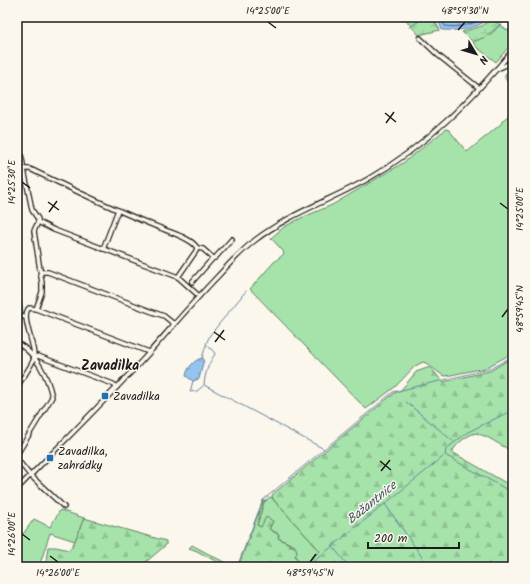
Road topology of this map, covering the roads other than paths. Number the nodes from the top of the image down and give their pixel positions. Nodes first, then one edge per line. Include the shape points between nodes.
1 (420, 38) dead end
2 (513, 50) edge
3 (513, 62) edge
4 (496, 70) junction
5 (479, 88) junction
6 (19, 144) dead end
7 (24, 169) junction
8 (118, 210) junction
9 (38, 222) junction
10 (232, 239) dead end
11 (197, 248) junction
12 (103, 249) junction
13 (213, 258) junction
14 (41, 272) junction
15 (178, 277) junction
16 (192, 282) dead end
17 (199, 296) junction
18 (36, 309) junction
19 (18, 315) edge
20 (25, 317) junction
21 (174, 324) junction
22 (17, 343) edge
23 (149, 352) junction
24 (34, 358) junction
25 (17, 387) edge
26 (117, 387) junction
27 (17, 453) edge
28 (17, 459) edge
29 (30, 475) junction
30 (17, 489) edge
31 (64, 507) dead end

1 - 5 street
2 - 4 street
3 - 4 street
4 - 5 street
5 - 17 street via 439,128 399,160 343,193 264,233 243,250
6 - 7 street
7 - 8 street via 30,169
7 - 9 street via 30,203
8 - 11 street via 180,236
8 - 12 street
9 - 12 street
9 - 14 street via 34,231
10 - 13 street
11 - 13 street via 203,249
11 - 15 street
12 - 15 street
13 - 16 street
14 - 18 street via 42,292
14 - 21 street via 48,272 164,316
15 - 17 street
17 - 21 street
18 - 20 street via 26,310
18 - 23 street
19 - 20 street
20 - 24 street
21 - 23 street
22 - 24 street
23 - 26 street
24 - 25 street
24 - 26 street via 38,356
24 - 27 street via 43,372 52,397
26 - 29 street
28 - 29 street
29 - 30 street
29 - 31 street

